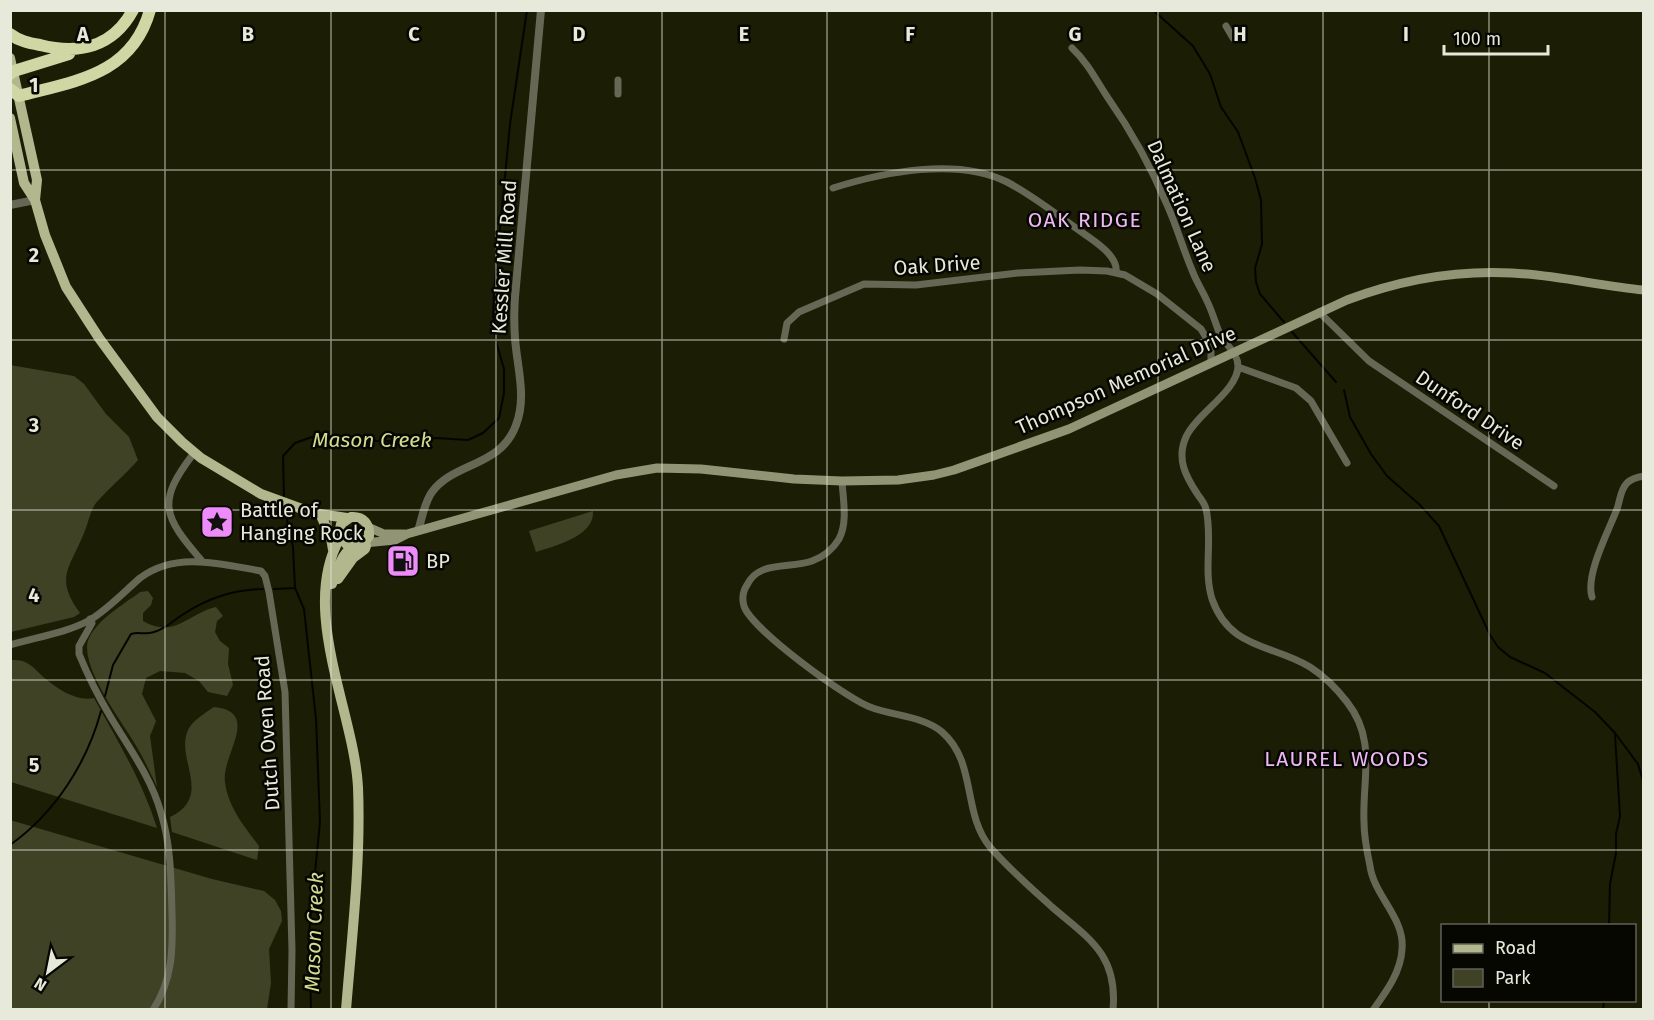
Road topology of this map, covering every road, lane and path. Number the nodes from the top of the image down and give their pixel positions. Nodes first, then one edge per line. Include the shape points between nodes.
1 (133, 10) edge
2 (150, 10) edge
3 (541, 10) edge
4 (1226, 26) dead end
5 (10, 34) edge
6 (1233, 38) dead end
7 (90, 47) junction
8 (1072, 48) dead end
9 (12, 68) edge
10 (618, 80) dead end
11 (15, 92) edge
12 (618, 94) dead end
13 (10, 118) edge
14 (833, 188) dead end
15 (35, 200) junction
16 (10, 205) edge
17 (1116, 273) junction
18 (1644, 290) edge
19 (1319, 312) junction
20 (784, 339) dead end
21 (1233, 352) junction
22 (1211, 362) junction
23 (1238, 368) junction
24 (194, 453) junction
25 (1347, 463) dead end
26 (1644, 476) edge
27 (842, 481) junction
28 (1554, 486) dead end
29 (313, 514) junction
30 (347, 518) junction
31 (368, 527) junction
32 (418, 531) junction
33 (407, 534) junction
34 (339, 535) junction
35 (363, 545) junction
36 (333, 550) junction
37 (202, 561) junction
38 (1592, 597) dead end
39 (90, 619) junction
40 (327, 620) junction
41 (10, 645) edge
42 (153, 1010) edge
43 (291, 1010) edge
44 (346, 1010) edge
45 (1113, 1010) edge
46 (1373, 1010) edge

1 - 7 highway via 117,32
2 - 11 highway via 129,50 110,67 87,78
3 - 32 street, Kessler Mill Road via 515,297 520,412 513,432 501,448 433,490
4 - 6 street
5 - 7 highway via 57,50
7 - 9 highway
8 - 21 street, Dalmation Lane via 1090,67 1145,159 1223,341
9 - 11 main road
10 - 12 street
11 - 15 main road via 37,180
13 - 15 main road via 24,183
14 - 17 street via 930,169 956,169 997,178 1091,239 1114,259
15 - 16 street
15 - 24 main road via 47,243 66,287 145,402
17 - 20 street, Oak Drive via 1053,270 933,284 864,284 799,312 787,322
17 - 22 street, Oak Drive via 1141,284 1194,322 1211,346
18 - 19 main road, Thompson Memorial Drive via 1514,273 1475,273 1388,286
19 - 21 main road, Thompson Memorial Drive
19 - 28 street, Dunford Drive via 1369,361
21 - 22 main road, Thompson Memorial Drive
21 - 23 street, Dalmation Lane
22 - 27 main road, Thompson Memorial Drive via 1069,429 954,470 913,479
23 - 25 street via 1306,395
23 - 46 street via 1231,383 1191,429 1182,448 1182,464 1207,511 1209,588 1221,619 1251,644 1319,673 1348,702 1364,733 1364,824 1370,870 1378,892 1397,922 1402,944 1398,969
24 - 29 main road via 261,494
24 - 37 street via 176,477 169,502 176,528
26 - 38 street via 1631,480 1622,492 1603,540 1590,587
27 - 32 main road, Thompson Memorial Drive via 678,468 636,471
27 - 45 street via 844,523 834,546 810,562 766,568 755,574 744,592 747,612 774,639 844,694 872,708 928,724 951,741 964,764 973,812 985,839 994,852 1093,941 1112,981
29 - 30 main road
29 - 34 main road
29 - 36 main road via 331,538
30 - 31 main road via 361,518
30 - 34 main road
31 - 33 main road, Thompson Memorial Drive via 384,534
31 - 35 main road via 369,536
32 - 33 main road, Thompson Memorial Drive
33 - 35 main road, Thompson Memorial Drive
34 - 35 main road via 347,545
34 - 36 main road
35 - 40 main road via 365,549 332,586
36 - 40 main road via 326,596
37 - 39 street via 155,570
37 - 43 street, Dutch Oven Road via 261,572 270,592 285,692
39 - 41 street
39 - 42 street via 92,623 79,646 79,654 156,796 168,843 172,960
40 - 44 main road via 332,665 358,786 358,858

